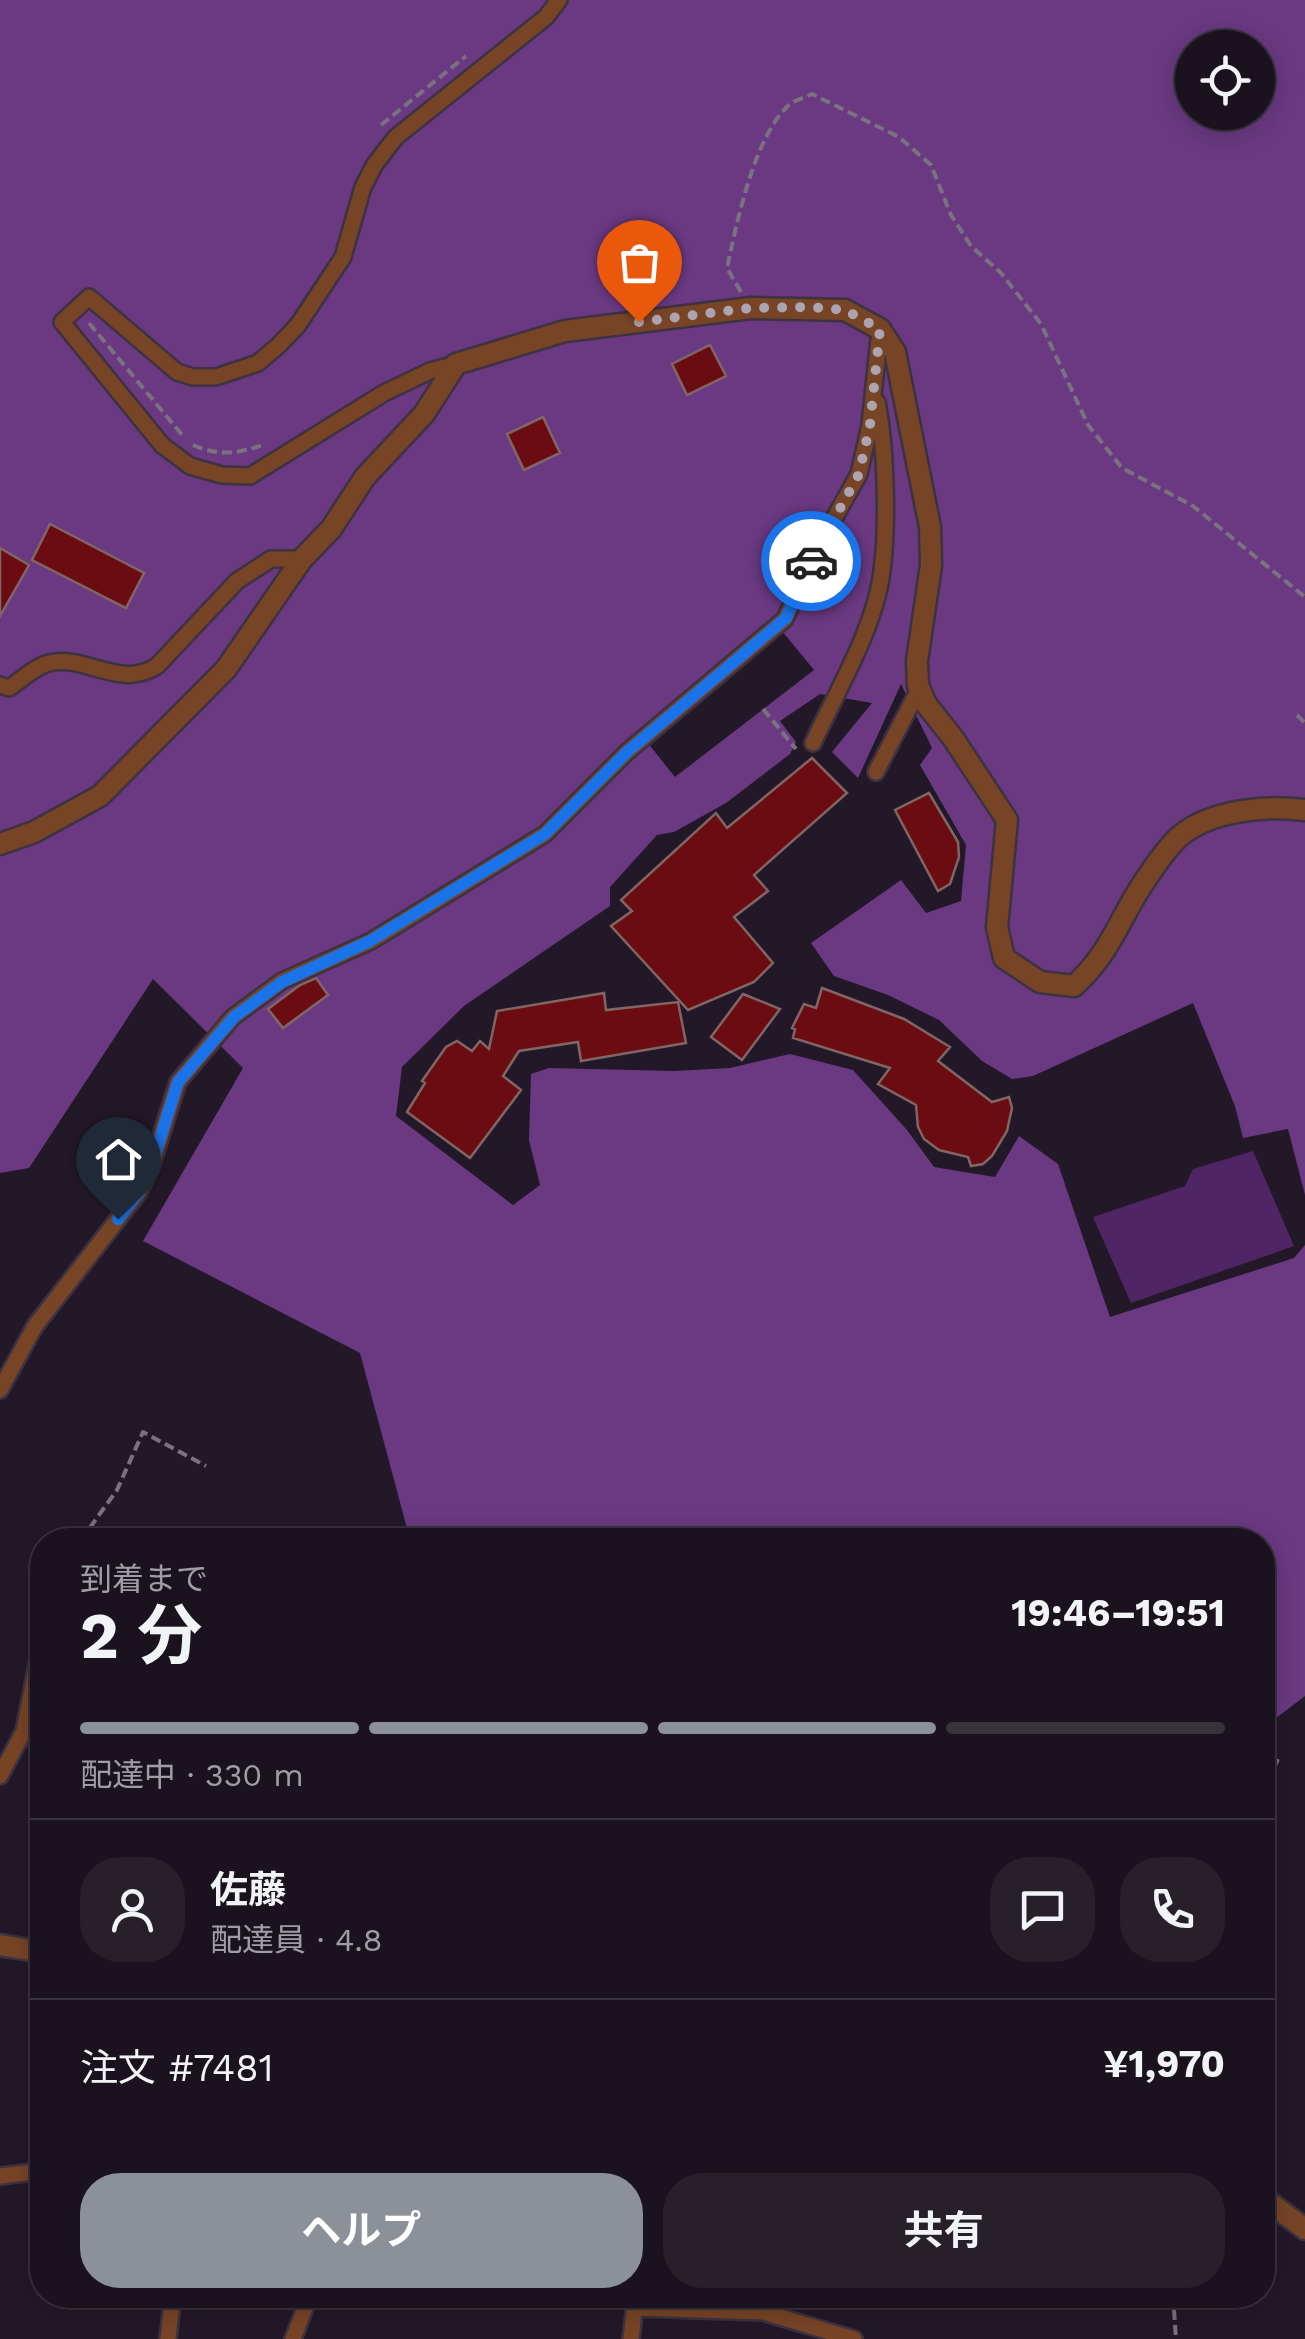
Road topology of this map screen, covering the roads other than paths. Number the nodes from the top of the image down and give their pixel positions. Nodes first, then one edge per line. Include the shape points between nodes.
1 (560, 0) edge
2 (880, 329) junction
3 (456, 364) junction
4 (874, 388) junction
5 (302, 559) junction
6 (0, 685) edge
7 (919, 689) junction
8 (806, 748) road end
9 (876, 772) dead end
10 (1305, 810) edge
11 (0, 844) edge
12 (0, 1390) edge
13 (30, 1700) edge
14 (0, 1776) edge
15 (0, 1945) edge
16 (30, 1950) edge
17 (30, 2173) edge
18 (0, 2176) edge
19 (1275, 2207) edge
20 (1305, 2229) edge
21 (172, 2308) edge
22 (305, 2308) edge
23 (634, 2308) edge
24 (712, 2308) edge
25 (168, 2339) edge
26 (293, 2339) edge
27 (631, 2339) edge
28 (854, 2339) edge

1 - 3 street via 396,137 364,187 343,256 298,325 258,363 216,377 177,372 89,297 62,322 162,445 190,466 222,474 250,476 384,393
2 - 3 street via 845,310 751,308 564,331
2 - 4 street
2 - 7 street via 900,369 930,527
3 - 5 street via 424,414
4 - 8 street via 883,433 882,573 863,636
4 - 12 street via 859,474 786,618 627,752 545,834 370,941 282,982 234,1017 178,1082 139,1192 36,1326
5 - 6 street via 271,559 238,582 143,675 60,662 44,664 8,688
5 - 11 street via 226,669 100,796
7 - 9 street
7 - 10 street via 1007,820 996,926 1004,958 1040,982 1074,986 1098,964 1181,836 1225,814 1278,806
13 - 14 street via 24,1731
15 - 16 street
17 - 18 street
19 - 20 street
21 - 25 street
22 - 26 street
23 - 27 street
24 - 28 street via 763,2312

